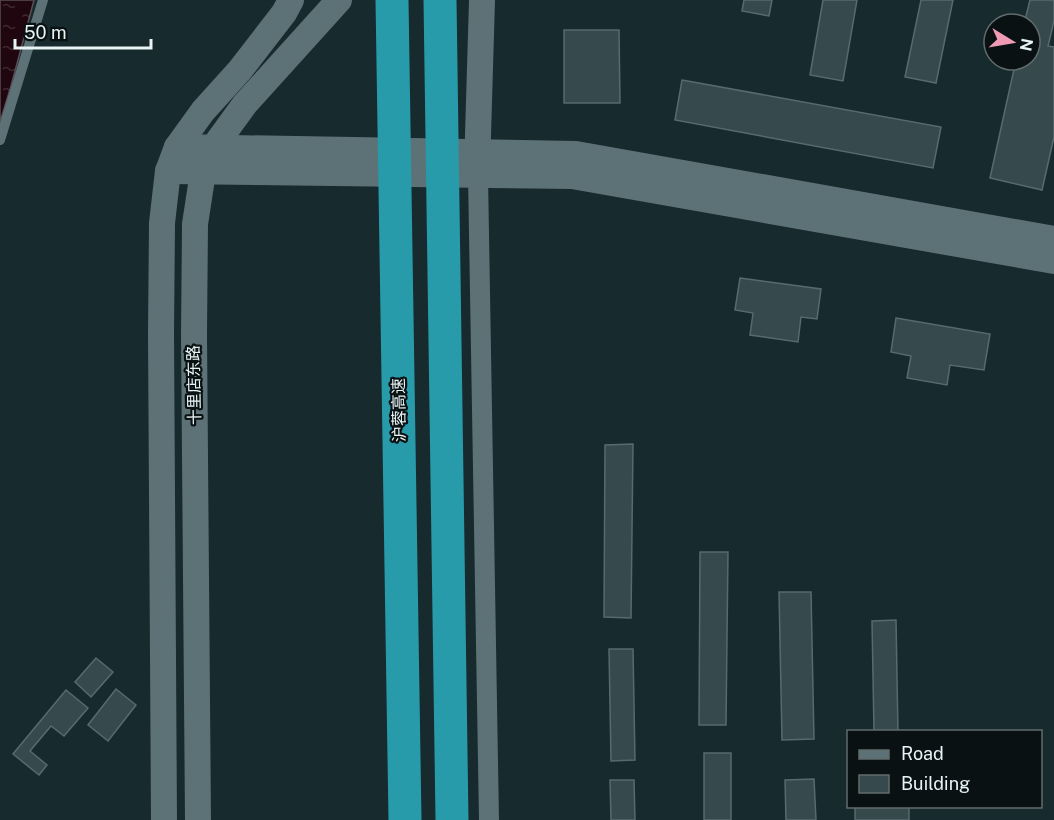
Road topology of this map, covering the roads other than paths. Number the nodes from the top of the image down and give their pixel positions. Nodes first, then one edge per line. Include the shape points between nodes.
1 (44, 0) edge
2 (291, 0) edge
3 (339, 0) edge
4 (392, 0) edge
5 (440, 0) edge
6 (482, 0) edge
7 (0, 140) edge
8 (177, 147) junction
9 (213, 148) junction
10 (477, 163) junction
11 (168, 171) junction
12 (203, 172) junction
13 (1054, 239) edge
14 (1054, 261) edge
15 (164, 820) edge
16 (198, 820) edge
17 (405, 820) edge
18 (452, 820) edge
19 (489, 820) edge

1 - 7 lane
2 - 8 street, 十里店东路
3 - 9 street, 十里店东路 via 245,104
4 - 17 highway, 沪蓉高速
5 - 18 highway
6 - 10 street
8 - 9 street
8 - 11 street, 十里店东路
9 - 10 street
9 - 12 street, 十里店东路
10 - 12 street
10 - 13 street via 576,154
10 - 14 street via 572,176
10 - 19 street
11 - 12 street
11 - 15 street, 十里店东路 via 162,223 160,333
12 - 16 street, 十里店东路 via 195,224 194,335

